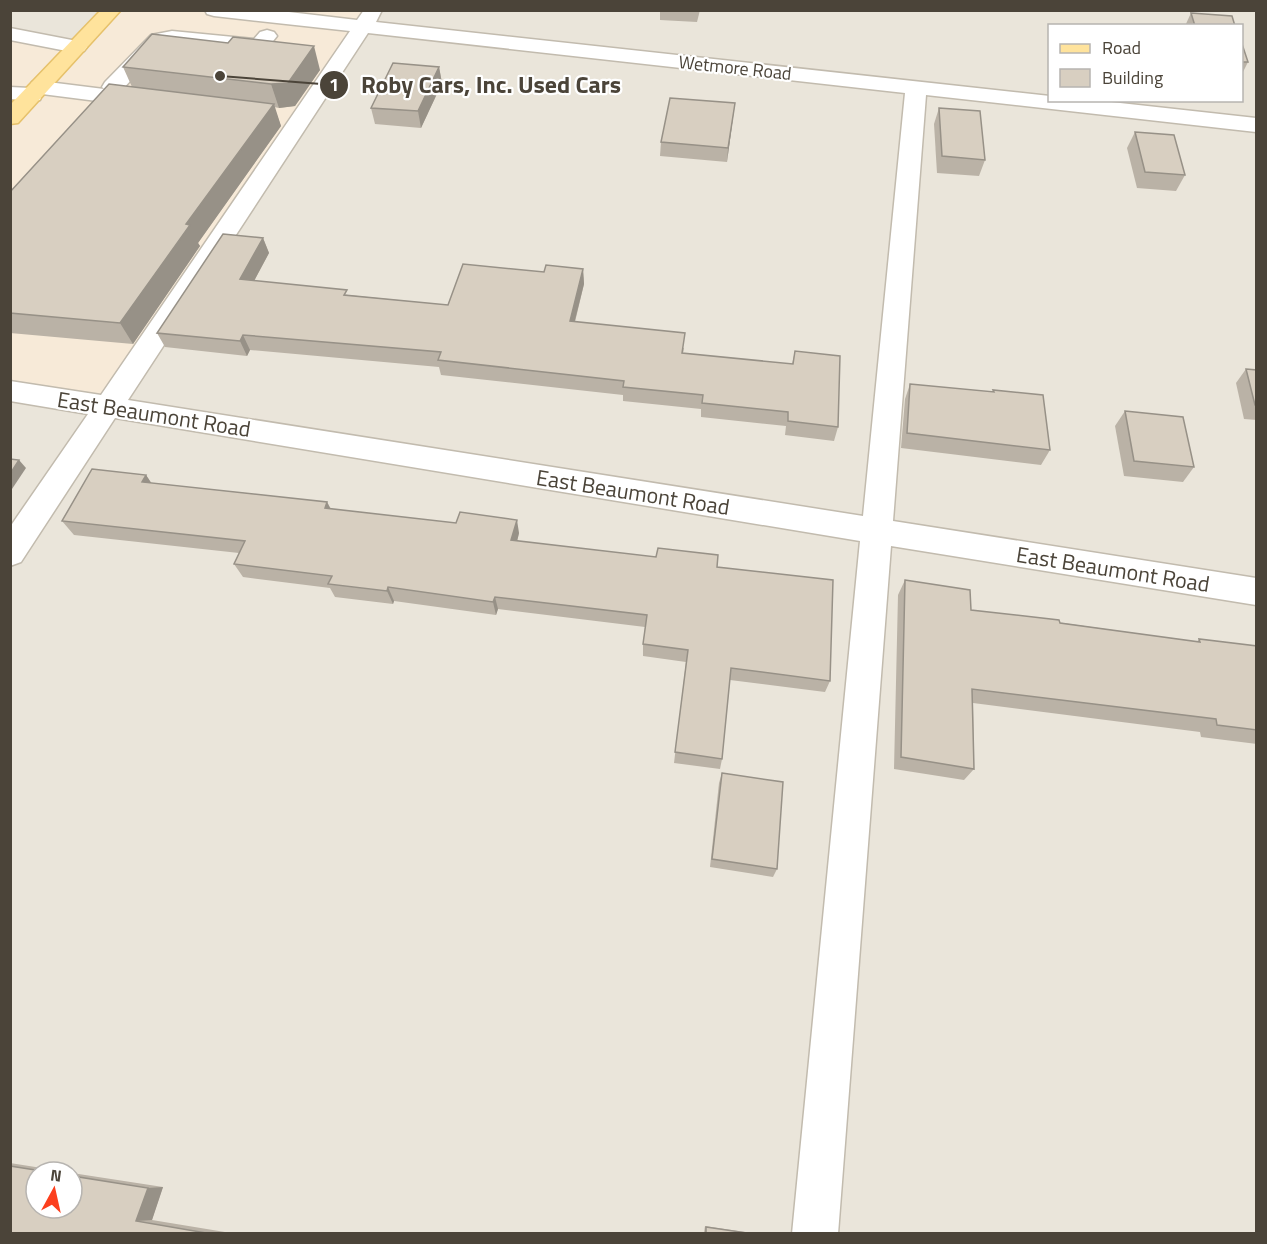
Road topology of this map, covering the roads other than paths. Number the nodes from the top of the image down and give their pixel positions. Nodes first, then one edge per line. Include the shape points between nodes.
1 (112, 10) edge
2 (214, 10) edge
3 (282, 18) junction
4 (368, 19) edge
5 (10, 34) edge
6 (259, 46) junction
7 (77, 47) junction
8 (280, 49) edge
9 (113, 87) junction
10 (915, 88) junction
11 (75, 90) junction
12 (36, 91) junction
13 (10, 93) edge
14 (10, 118) edge
15 (1257, 125) edge
16 (10, 391) edge
17 (109, 407) junction
18 (876, 531) junction
19 (10, 553) edge
20 (1257, 592) edge
21 (815, 1233) edge

1 - 7 main road
2 - 3 street, Wetmore Road
3 - 4 street, Wetmore Road
3 - 6 street
4 - 10 street, Wetmore Road
4 - 17 street via 332,55 288,112
5 - 7 street
6 - 8 street
6 - 9 street via 158,39
7 - 12 main road
9 - 11 street
9 - 11 street via 161,98 93,95
10 - 15 street, Wetmore Road
10 - 18 street
11 - 12 street
12 - 13 street
12 - 14 main road
16 - 17 street, East Beaumont Road
17 - 18 street, East Beaumont Road
17 - 19 street
18 - 20 street, East Beaumont Road
18 - 21 street

